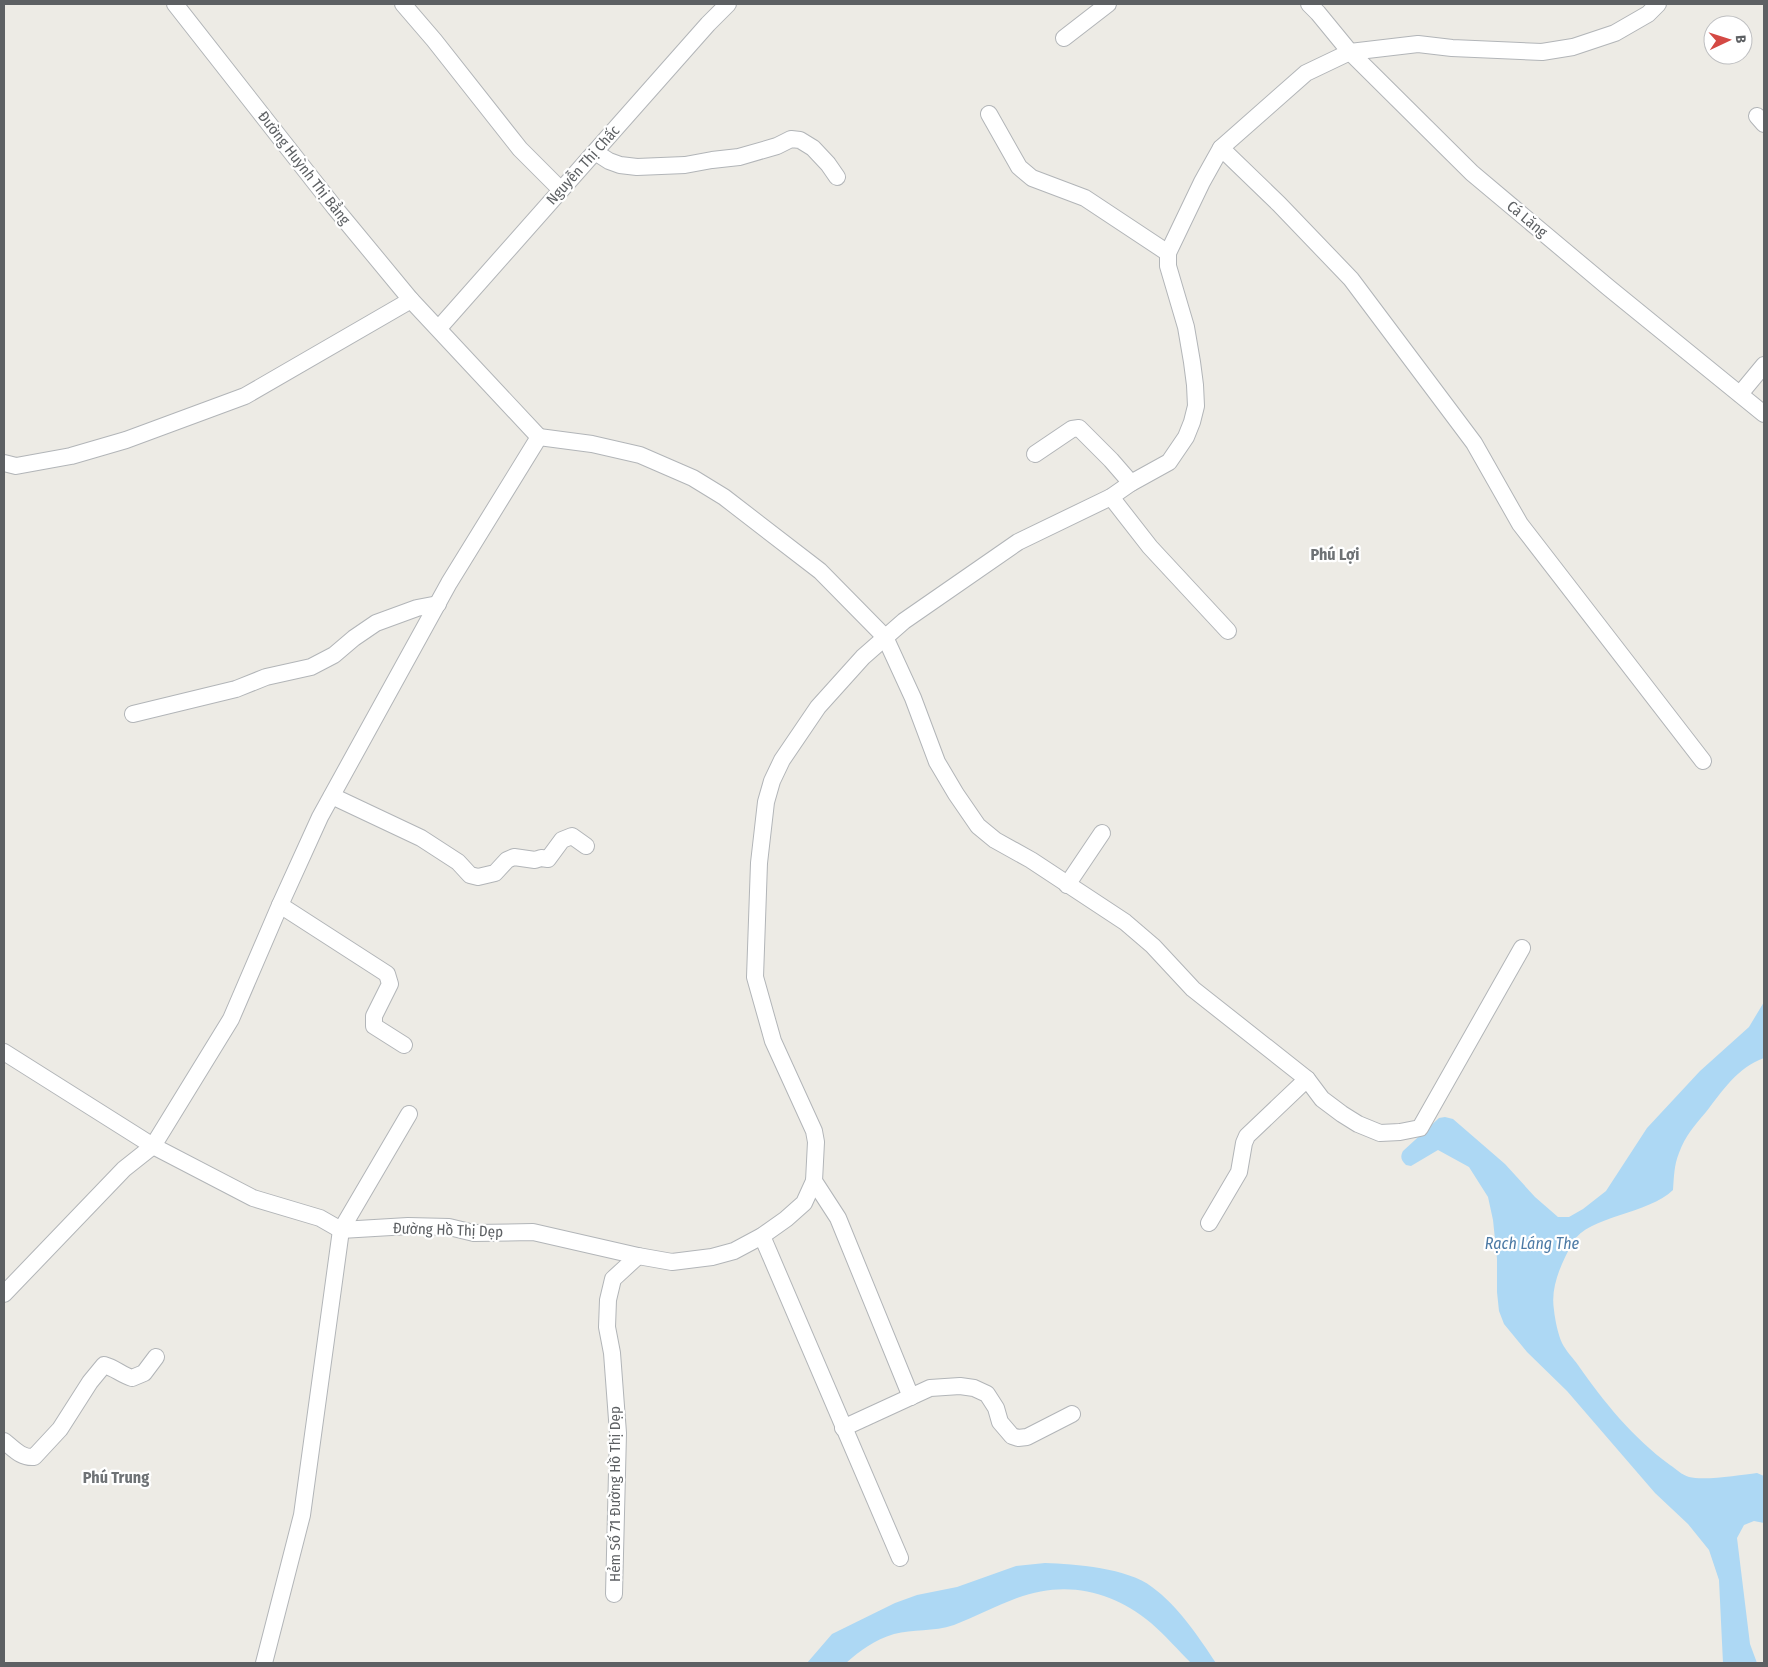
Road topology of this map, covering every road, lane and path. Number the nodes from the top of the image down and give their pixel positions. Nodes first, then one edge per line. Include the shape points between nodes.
1 (175, 4) edge
2 (403, 4) edge
3 (728, 4) edge
4 (1108, 4) edge
5 (1309, 4) edge
6 (1658, 4) edge
7 (1064, 38) dead end
8 (1350, 52) junction
9 (989, 114) dead end
10 (1221, 148) junction
11 (594, 152) junction
12 (837, 177) dead end
13 (561, 190) junction
14 (1168, 252) junction
15 (411, 300) junction
16 (438, 328) junction
17 (1764, 365) edge
18 (1740, 394) junction
19 (1764, 414) edge
20 (539, 437) junction
21 (1035, 454) dead end
22 (4, 463) edge
23 (1130, 483) junction
24 (1111, 497) junction
25 (438, 604) junction
26 (1228, 631) dead end
27 (886, 637) junction
28 (133, 714) dead end
29 (1703, 761) dead end
30 (332, 796) junction
31 (1102, 833) dead end
32 (586, 846) dead end
33 (1067, 885) junction
34 (280, 905) junction
35 (1522, 948) dead end
36 (404, 1045) dead end
37 (4, 1052) edge
38 (1307, 1079) junction
39 (409, 1114) dead end
40 (153, 1146) junction
41 (814, 1181) junction
42 (1208, 1223) dead end
43 (341, 1230) junction
44 (762, 1236) junction
45 (638, 1256) junction
46 (4, 1294) edge
47 (156, 1358) dead end
48 (912, 1397) junction
49 (1072, 1414) dead end
50 (843, 1428) junction
51 (4, 1441) edge
52 (900, 1558) dead end
53 (614, 1594) dead end
54 (264, 1663) edge

1 - 15 street, Đường Huỳnh Thị Bẳng
2 - 13 street via 520,149
3 - 11 street, Nguyễn Thị Chấc
4 - 7 street
5 - 8 street, Cá Lăng
6 - 8 street via 1648,14 1615,33 1542,52 1418,44
8 - 10 street via 1306,73
8 - 18 street, Cá Lăng via 1472,173
9 - 14 street via 1020,167 1032,178 1085,198
10 - 14 street
10 - 29 street via 1351,279 1474,444 1520,524
11 - 12 street via 620,165 685,165 739,157 791,139 813,148
11 - 13 street, Nguyễn Thị Chấc
13 - 16 street, Nguyễn Thị Chấc
14 - 23 street via 1168,266 1186,328 1196,406 1186,437 1170,462
15 - 16 street, Đường Huỳnh Thị Bẳng
15 - 22 street via 245,396 126,440 70,456 16,466
16 - 20 street, Đường Huỳnh Thị Bẳng
17 - 18 street
18 - 19 street, Cá Lăng
20 - 25 street
20 - 27 street via 640,455 693,478 724,497 820,571
21 - 23 street via 1072,429 1080,428
23 - 24 street
24 - 26 street via 1150,547
24 - 27 street via 1018,542
25 - 28 street via 417,608 376,624 334,655 311,667
25 - 30 street
27 - 33 street via 937,762 978,826
27 - 41 street via 818,707 782,760 766,802 754,978 773,1041 814,1131
30 - 32 street via 421,838 458,862 470,875 478,877 495,873 514,857 548,859 562,840 572,836
30 - 34 street
31 - 33 street
33 - 38 street via 1125,922 1153,946 1193,990
34 - 36 street via 387,974 390,984 374,1016 374,1026
34 - 40 street via 231,1019
35 - 38 street via 1420,1128 1380,1133 1358,1124 1322,1098
37 - 40 street
38 - 42 street via 1247,1136 1239,1172
39 - 43 street
40 - 43 street via 253,1198 320,1218
40 - 46 street via 124,1170
41 - 44 street, Đường Hồ Thị Dẹp via 804,1202
41 - 48 street via 838,1218
43 - 45 street, Đường Hồ Thị Dẹp via 408,1226 449,1227 474,1233 533,1232
43 - 54 street via 302,1515
44 - 45 street, Đường Hồ Thị Dẹp via 734,1251 712,1257 672,1262
44 - 50 street
45 - 53 street, Hẻm Số 71 Đường Hồ Thị Dẹp via 613,1279 608,1300 607,1327 618,1433
47 - 51 street via 144,1373 132,1378 104,1365 60,1429 34,1457 22,1456
48 - 49 street via 930,1388 974,1388 987,1394 1000,1422 1018,1438 1027,1437
48 - 50 street
50 - 52 street

